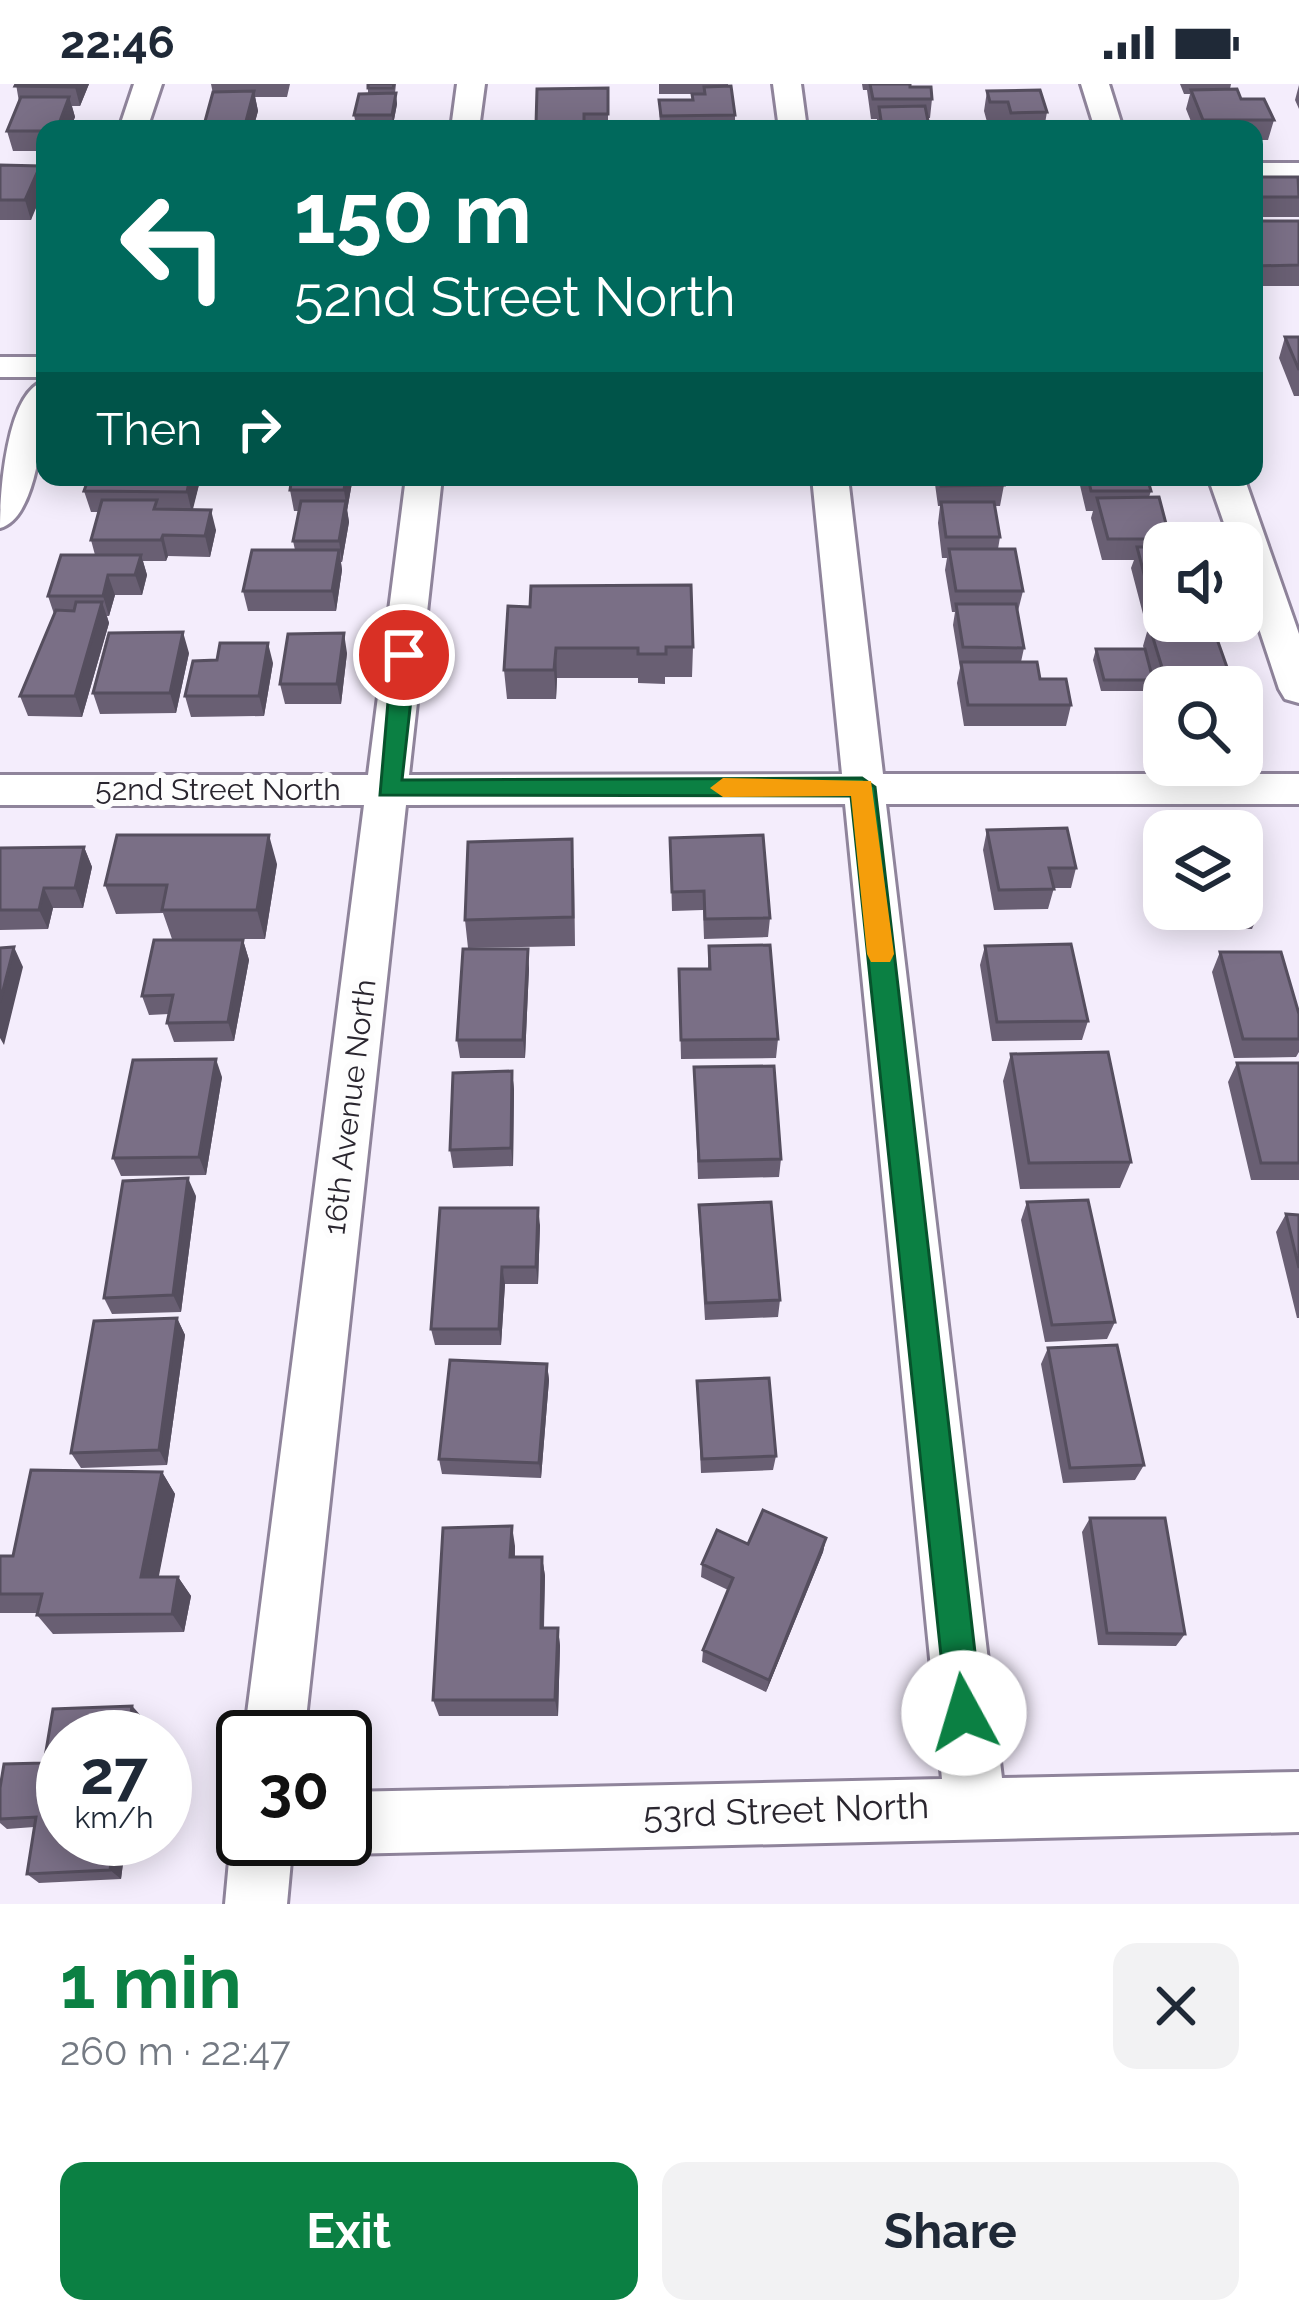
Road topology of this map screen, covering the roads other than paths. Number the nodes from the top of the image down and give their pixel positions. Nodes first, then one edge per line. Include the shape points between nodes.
1 (148, 84) edge
2 (471, 84) edge
3 (787, 84) edge
4 (1095, 84) edge
5 (137, 120) edge
6 (466, 120) edge
7 (792, 120) edge
8 (1106, 120) edge
9 (1263, 172) edge
10 (1299, 172) edge
11 (0, 367) edge
12 (36, 367) edge
13 (36, 417) edge
14 (423, 486) edge
15 (831, 486) edge
16 (1229, 486) edge
17 (0, 517) edge
18 (1299, 689) edge
19 (862, 787) junction
20 (389, 789) junction
21 (1299, 789) edge
22 (0, 790) edge
23 (277, 1710) edge
24 (1299, 1802) edge
25 (975, 1805) junction
26 (372, 1821) edge
27 (260, 1866) edge
28 (256, 1904) edge

1 - 5 street
2 - 6 street
3 - 7 street
4 - 8 street
9 - 10 street
11 - 12 street
13 - 17 street
14 - 20 street, 16th Avenue North
15 - 19 street
16 - 18 street
19 - 20 street, 52nd Street North
19 - 21 street, 52nd Street North
19 - 25 street
20 - 22 street, 52nd Street North
20 - 23 street, 16th Avenue North
24 - 25 street, 53rd Street North
25 - 26 street, 53rd Street North
27 - 28 street

